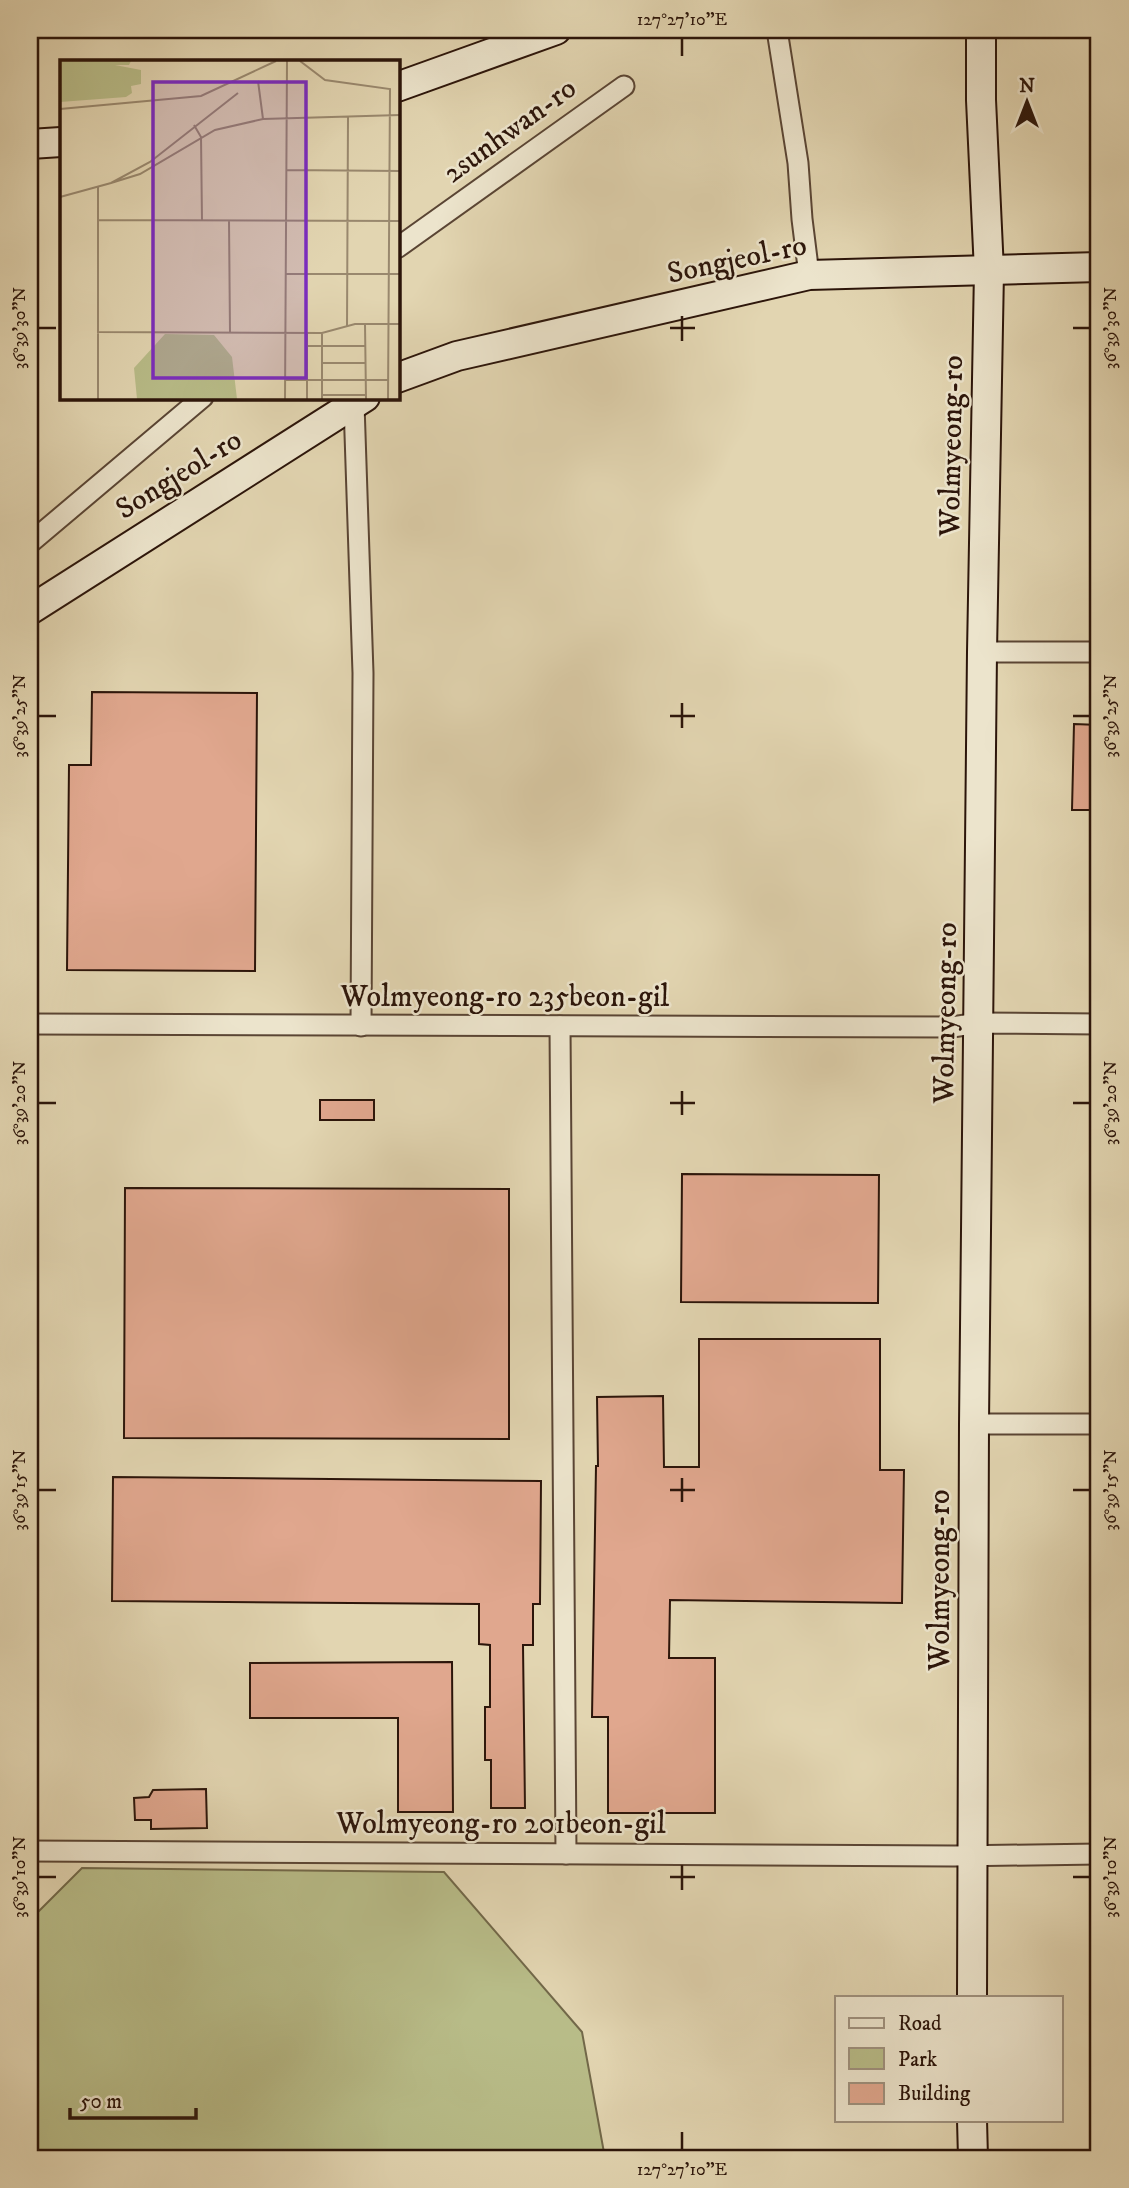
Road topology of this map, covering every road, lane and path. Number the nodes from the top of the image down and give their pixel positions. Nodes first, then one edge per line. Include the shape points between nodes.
1 (556, 30) edge
2 (777, 30) edge
3 (981, 30) edge
4 (399, 86) edge
5 (624, 86) dead end
6 (60, 142) edge
7 (30, 144) edge
8 (399, 247) edge
9 (1099, 267) edge
10 (989, 271) junction
11 (809, 275) junction
12 (399, 377) edge
13 (201, 399) edge
14 (356, 400) edge
15 (30, 543) edge
16 (30, 610) edge
17 (982, 652) junction
18 (1099, 652) edge
19 (979, 1023) junction
20 (30, 1024) edge
21 (1099, 1024) edge
22 (361, 1026) junction
23 (560, 1026) junction
24 (974, 1424) junction
25 (1099, 1424) edge
26 (30, 1851) edge
27 (566, 1854) junction
28 (1099, 1854) edge
29 (971, 1856) junction
30 (972, 1996) edge
31 (972, 2122) edge
32 (973, 2158) edge

1 - 4 street
2 - 11 street via 798,163
3 - 10 street, Wolmyeong-ro
5 - 8 street, 2sunhwan-ro
6 - 7 street
9 - 10 street, Songjeol-ro
10 - 11 street, Songjeol-ro
10 - 17 street, Wolmyeong-ro
11 - 12 street, Songjeol-ro via 457,356
13 - 15 street
14 - 16 street, Songjeol-ro
14 - 22 street via 363,673
17 - 18 street
17 - 19 street, Wolmyeong-ro
19 - 21 street, Wolmyeong-ro 235beon-gil
19 - 23 street, Wolmyeong-ro 235beon-gil via 953,1027
19 - 24 street, Wolmyeong-ro
20 - 22 street, Wolmyeong-ro 235beon-gil
22 - 23 street, Wolmyeong-ro 235beon-gil
23 - 27 street
24 - 25 street
24 - 29 street, Wolmyeong-ro
26 - 27 street, Wolmyeong-ro 201beon-gil
27 - 29 street, Wolmyeong-ro 201beon-gil
28 - 29 street, Wolmyeong-ro 201beon-gil
29 - 30 street, Wolmyeong-ro
31 - 32 street

